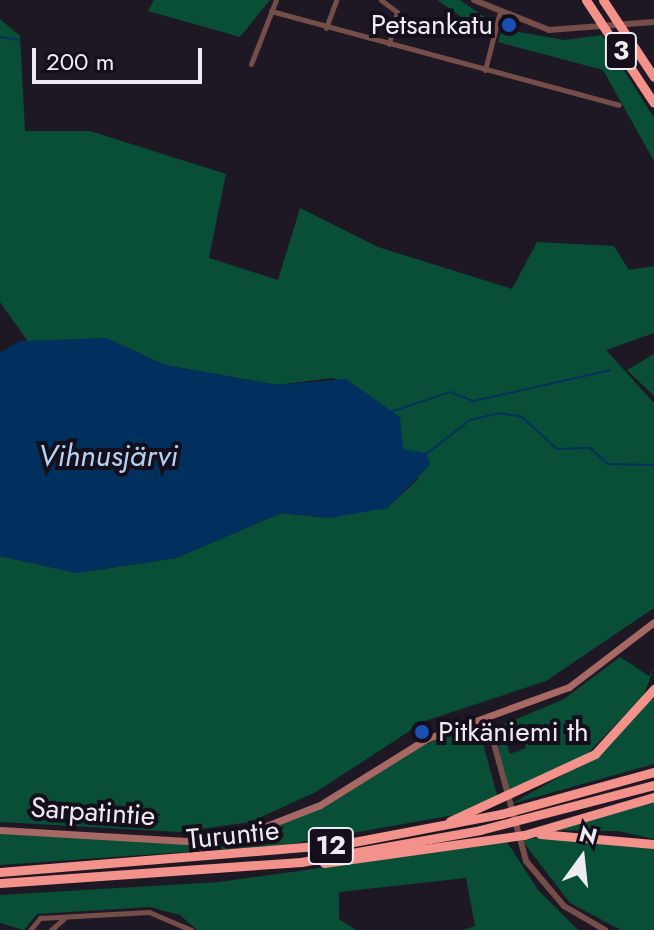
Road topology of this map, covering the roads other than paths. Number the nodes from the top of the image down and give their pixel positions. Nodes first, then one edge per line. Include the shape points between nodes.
1 (276, 0) edge
2 (336, 0) edge
3 (381, 0) edge
4 (474, 0) edge
5 (586, 0) edge
6 (603, 0) edge
7 (271, 11) junction
8 (499, 15) junction
9 (654, 22) edge
10 (326, 28) junction
11 (389, 44) junction
12 (251, 64) dead end
13 (485, 70) junction
14 (654, 77) edge
15 (654, 103) edge
16 (619, 105) dead end
17 (654, 622) edge
18 (654, 689) edge
19 (487, 718) junction
20 (654, 772) edge
21 (654, 785) edge
22 (654, 797) edge
23 (0, 830) edge
24 (429, 830) junction
25 (524, 835) junction
26 (654, 844) edge
27 (301, 862) junction
28 (0, 872) edge
29 (0, 883) edge
30 (66, 918) junction
31 (590, 927) edge
32 (30, 930) edge
33 (51, 930) edge
34 (191, 930) edge
35 (605, 930) edge

1 - 7 street
2 - 10 street
3 - 11 street via 397,12
4 - 8 street
5 - 15 highway, 3
6 - 14 highway, 3
7 - 10 street
7 - 12 street
8 - 9 street via 538,29 584,31
8 - 13 street
10 - 11 street
11 - 13 street
13 - 16 street
17 - 19 main road, Sarpatintie via 569,687
18 - 24 highway via 620,733 583,762
19 - 23 main road, Sarpatintie via 394,755 307,811 246,832 187,841
19 - 31 street via 520,849 550,893
20 - 24 highway, Turuntie / 12
21 - 27 highway, Turuntie / 12 via 480,830
22 - 25 highway
24 - 28 highway, Turuntie / 12 via 185,863
25 - 26 highway via 604,834
25 - 27 highway via 370,862
27 - 29 highway, Turuntie / 12
30 - 32 street via 33,921
30 - 33 street
30 - 34 street via 149,912
31 - 35 street

